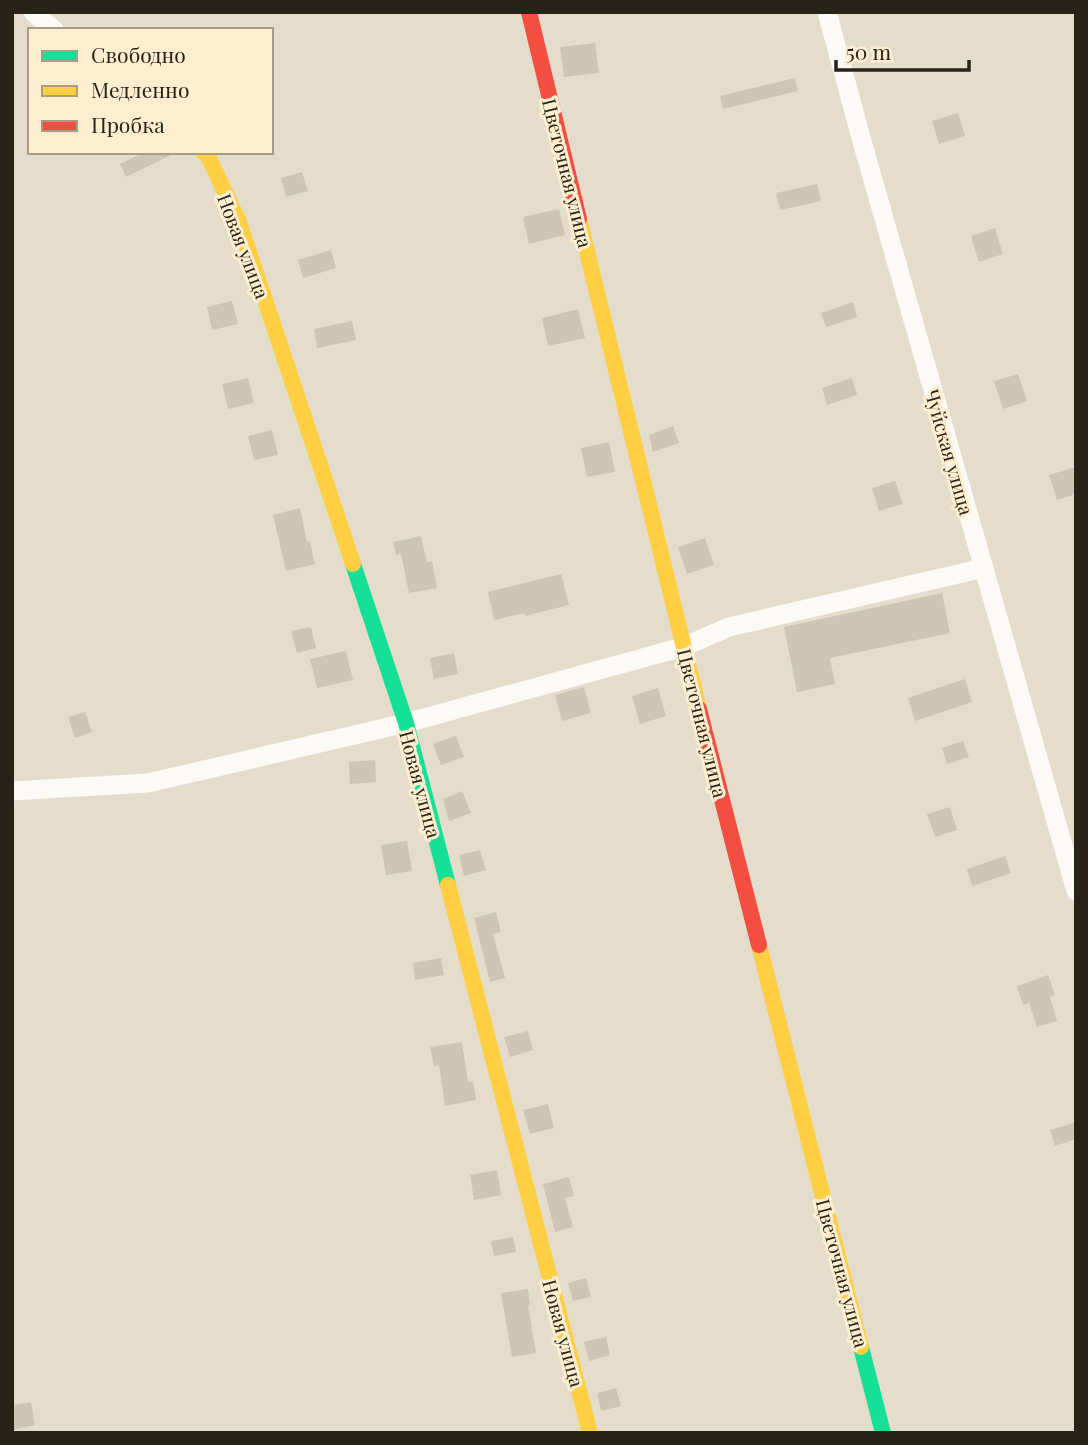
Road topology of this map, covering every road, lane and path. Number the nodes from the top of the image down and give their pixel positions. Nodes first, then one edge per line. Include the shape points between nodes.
1 (33, 12) edge
2 (529, 12) edge
3 (827, 12) edge
4 (52, 28) edge
5 (206, 154) edge
6 (984, 568) junction
7 (683, 647) junction
8 (406, 723) junction
9 (12, 791) edge
10 (1076, 891) edge
11 (590, 1433) edge
12 (883, 1433) edge

1 - 4 street
2 - 7 street, Цветочная улица
3 - 6 street, Чуйская улица
5 - 8 street, Новая улица via 239,222
6 - 7 street via 729,627
6 - 10 street, Чуйская улица
7 - 8 street
7 - 12 street, Цветочная улица
8 - 9 street via 148,783
8 - 11 street, Новая улица

